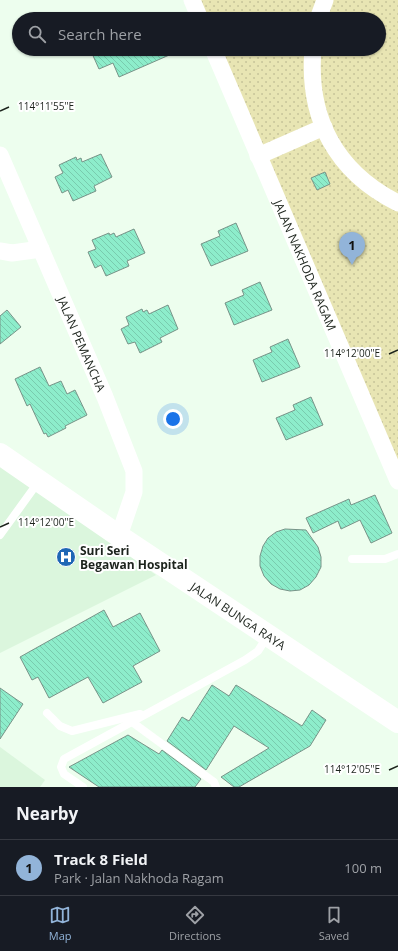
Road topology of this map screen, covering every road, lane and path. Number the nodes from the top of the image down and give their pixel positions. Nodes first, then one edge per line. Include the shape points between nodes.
1 (192, 0) edge
2 (325, 0) edge
3 (197, 12) edge
4 (321, 12) edge
5 (216, 56) edge
6 (313, 56) edge
7 (324, 127) junction
8 (0, 155) edge
9 (258, 156) junction
10 (398, 203) edge
11 (41, 250) junction
12 (0, 251) edge
13 (0, 454) edge
14 (40, 480) junction
15 (398, 481) edge
16 (0, 535) edge
17 (119, 536) junction
18 (398, 554) edge
19 (352, 559) dead end
20 (267, 636) junction
21 (153, 711) junction
22 (47, 713) dead end
23 (132, 722) junction
24 (398, 722) edge
25 (83, 787) edge
26 (216, 787) edge

1 - 3 street
2 - 4 street
5 - 9 street, JALAN NAKHODA RAGAM
6 - 7 street via 313,84
7 - 9 street
7 - 10 street via 331,144 350,169 377,192
8 - 11 street, JALAN PEMANCHA
9 - 15 street, JALAN NAKHODA RAGAM
11 - 12 street via 12,253
11 - 17 street, JALAN PEMANCHA via 106,397 134,471 134,492
13 - 14 street, JALAN BUNGA RAYA
14 - 16 lane
14 - 17 street, JALAN BUNGA RAYA
17 - 20 street, JALAN BUNGA RAYA
18 - 19 lane via 385,559
20 - 21 lane via 258,651 245,660
20 - 24 street, JALAN BUNGA RAYA
21 - 22 lane via 72,732 60,726
21 - 23 lane
23 - 25 lane via 64,759 61,767 64,774
23 - 26 lane via 214,782

